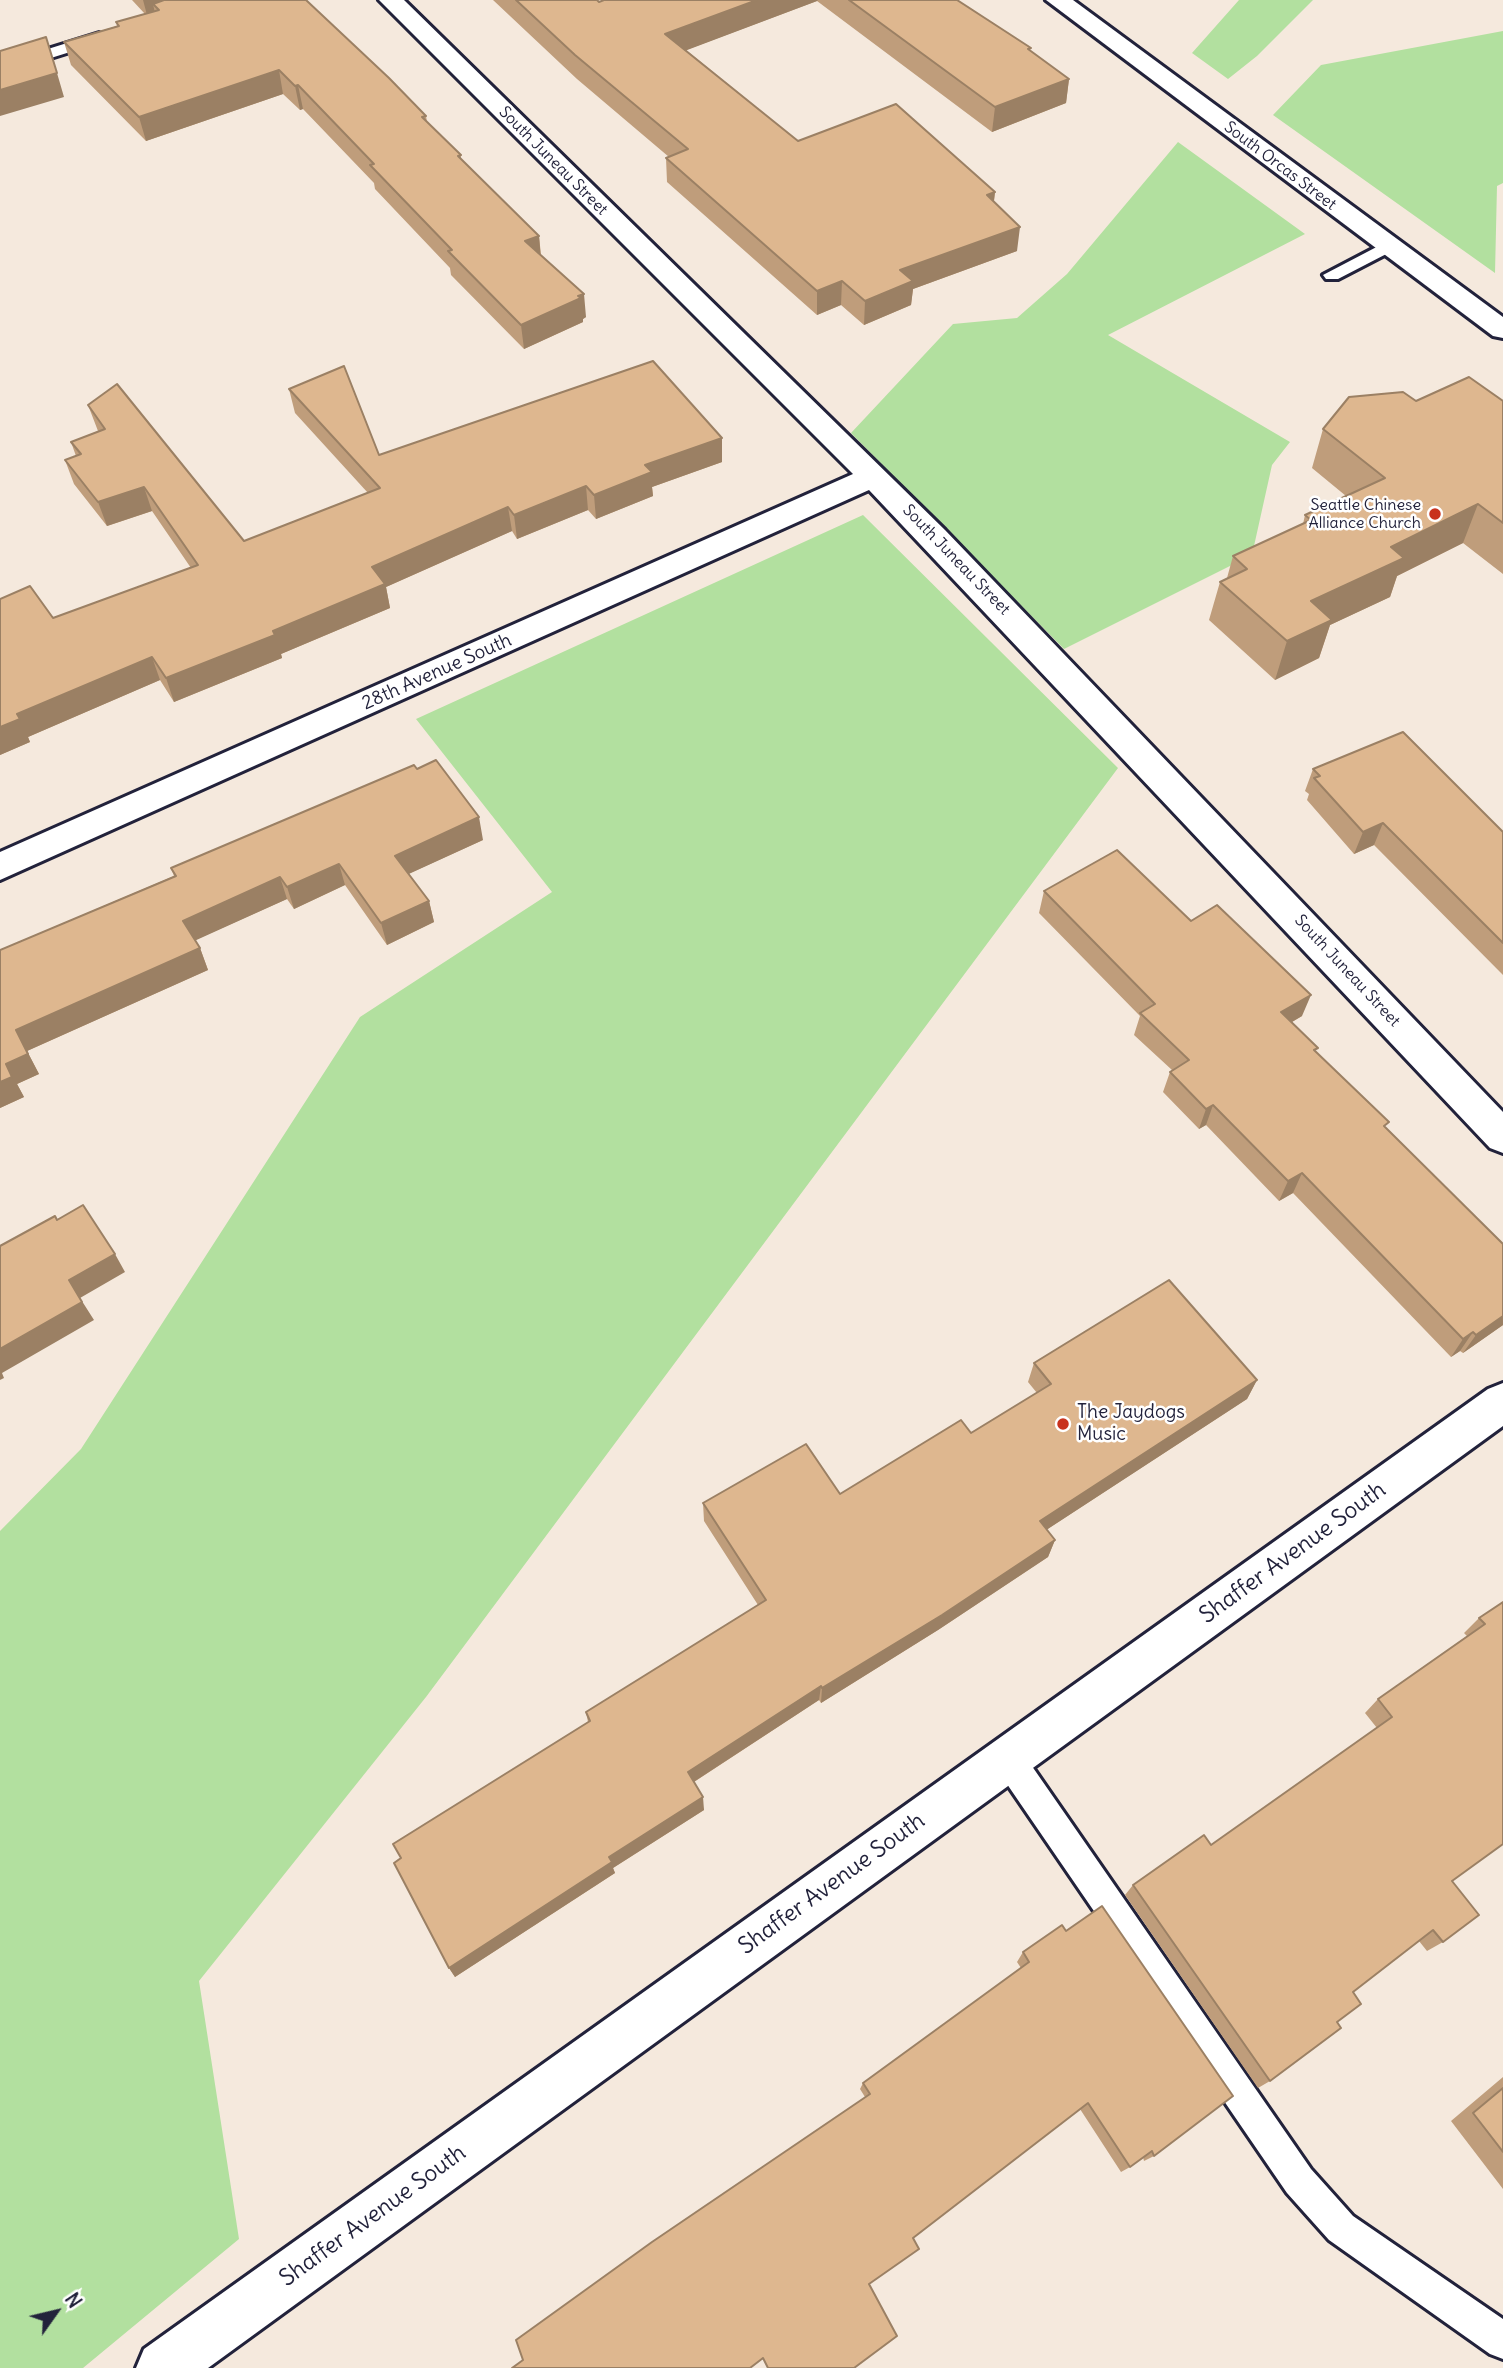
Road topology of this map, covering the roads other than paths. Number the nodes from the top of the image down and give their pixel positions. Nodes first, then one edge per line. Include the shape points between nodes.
1 (391, 0) edge
2 (1058, 0) edge
3 (117, 32) edge
4 (0, 69) edge
5 (1388, 246) junction
6 (1332, 275) dead end
7 (1503, 330) edge
8 (873, 477) junction
9 (0, 867) edge
10 (1503, 1137) edge
11 (1503, 1402) edge
12 (1007, 1757) junction
13 (1503, 2341) edge
14 (163, 2368) edge

1 - 8 street, South Juneau Street
2 - 5 street, South Orcas Street
3 - 4 lane
5 - 6 lane
5 - 7 street, South Orcas Street
8 - 9 street, 28th Avenue South
8 - 10 street, South Juneau Street via 1139,750
11 - 12 street, Shaffer Avenue South
12 - 13 lane via 1299,2181 1341,2228
12 - 14 street, Shaffer Avenue South

